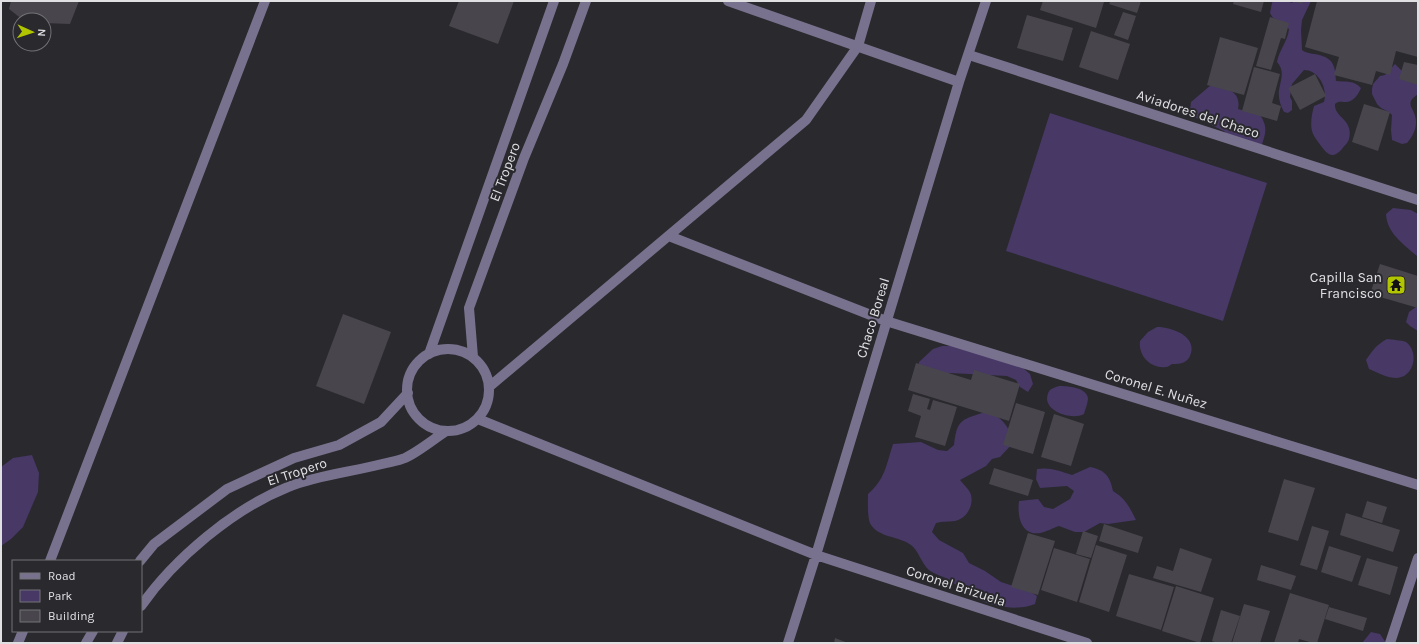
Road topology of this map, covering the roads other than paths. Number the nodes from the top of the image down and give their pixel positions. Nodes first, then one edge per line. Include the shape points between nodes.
1 (265, 1) edge
2 (554, 1) edge
3 (586, 1) edge
4 (728, 1) edge
5 (871, 1) edge
6 (986, 1) edge
7 (858, 46) junction
8 (969, 55) junction
9 (959, 82) junction
10 (1418, 200) edge
11 (669, 236) junction
12 (886, 321) junction
13 (428, 354) junction
14 (473, 357) junction
15 (489, 386) junction
16 (408, 393) junction
17 (478, 419) junction
18 (446, 431) junction
19 (1418, 485) edge
20 (816, 555) junction
21 (1418, 558) edge
22 (50, 560) edge
23 (141, 560) edge
24 (142, 604) edge
25 (23, 632) edge
26 (92, 632) edge
27 (122, 632) edge
28 (18, 643) edge
29 (86, 643) edge
30 (117, 643) edge
31 (788, 643) edge
32 (1087, 643) edge
33 (1390, 643) edge

1 - 22 street
2 - 13 street, El Tropero
3 - 14 street, El Tropero via 524,158 469,308
4 - 7 street
5 - 7 street
6 - 8 street, Chaco Boreal
7 - 9 street
7 - 11 street via 806,120
8 - 9 street, Chaco Boreal
8 - 10 street, Aviadores del Chaco
9 - 12 street, Chaco Boreal
11 - 12 street, Coronel E. Nuñez
11 - 15 street
12 - 19 street, Coronel E. Nuñez
12 - 20 street, Chaco Boreal
13 - 14 street via 451,349
13 - 16 street via 412,370
14 - 15 street via 487,375
15 - 17 street via 487,404
16 - 18 street via 410,405 416,415 434,429
16 - 23 street, El Tropero via 381,422 339,445 294,458 227,489 154,544
17 - 18 street via 458,430
17 - 20 street, Coronel Brizuela
18 - 24 street, El Tropero via 405,458 316,478 259,500 222,524 188,554 150,592
20 - 31 street, Chaco Boreal
20 - 32 street, Coronel Brizuela
21 - 33 street
25 - 28 street
26 - 29 street
27 - 30 street

